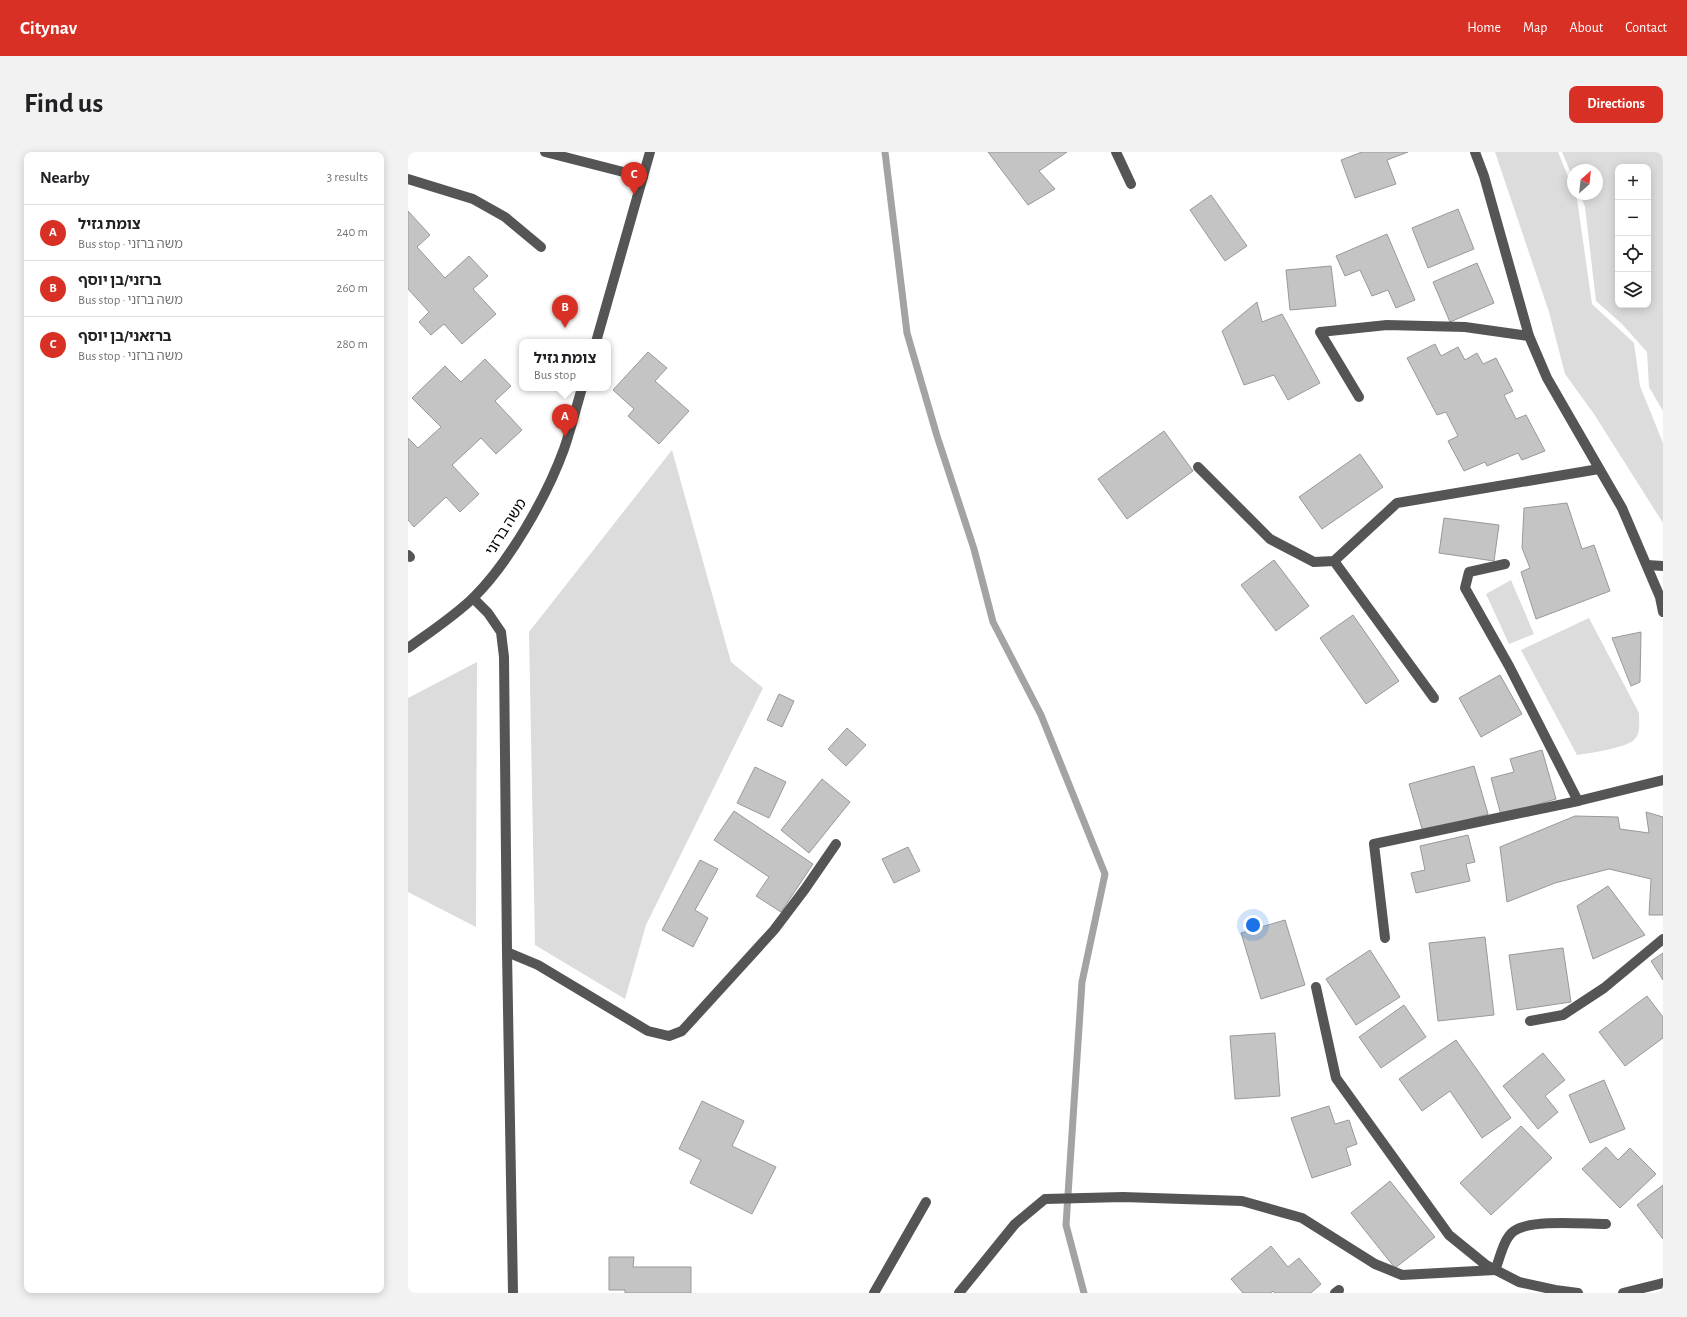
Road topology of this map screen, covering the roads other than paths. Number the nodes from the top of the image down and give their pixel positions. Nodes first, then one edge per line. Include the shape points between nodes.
1 (545, 152) edge
2 (650, 152) edge
3 (1116, 152) edge
4 (1474, 152) edge
5 (643, 177) junction
6 (408, 179) edge
7 (1131, 184) dead end
8 (541, 247) dead end
9 (1529, 336) junction
10 (597, 339) edge
11 (581, 391) edge
12 (1359, 396) dead end
13 (1198, 467) dead end
14 (1599, 469) junction
15 (1334, 561) junction
16 (1505, 564) dead end
17 (1647, 565) junction
18 (1663, 566) edge
19 (473, 598) junction
20 (1663, 612) edge
21 (408, 648) edge
22 (1434, 698) dead end
23 (1663, 780) edge
24 (1578, 801) junction
25 (836, 844) dead end
26 (1385, 938) dead end
27 (1663, 939) edge
28 (507, 952) junction
29 (1316, 987) dead end
30 (1530, 1021) dead end
31 (926, 1202) dead end
32 (1606, 1224) dead end
33 (1496, 1270) junction
34 (1663, 1283) edge
35 (513, 1293) edge
36 (874, 1293) edge
37 (959, 1293) edge
38 (1578, 1293) edge
39 (1623, 1293) edge

1 - 5 street
2 - 5 street
3 - 7 street
4 - 9 street via 1484,176
5 - 10 street
6 - 8 street via 473,199 505,217
9 - 12 street via 1465,327 1387,325 1320,332
9 - 14 street via 1547,378
11 - 19 street, משה ברזני via 564,450 534,513 496,572
13 - 15 street via 1270,539 1314,562
14 - 15 street via 1397,503
14 - 17 street via 1622,508
15 - 22 street
16 - 24 street via 1470,572 1465,588 1509,666
17 - 18 street
17 - 20 street
19 - 21 street, משה ברזני
19 - 28 street via 488,613 501,632 504,657
23 - 24 street
24 - 26 street via 1374,844
25 - 28 street via 774,930 682,1031 669,1036 648,1031 538,965
27 - 30 street via 1604,988 1563,1015
28 - 35 street
29 - 33 street via 1336,1078 1449,1235 1486,1266
31 - 36 street
32 - 33 street via 1531,1224 1513,1231 1506,1242
33 - 37 street via 1402,1275 1375,1264 1302,1218 1242,1201 1122,1197 1045,1199 1015,1224
33 - 38 street via 1520,1282
34 - 39 street

